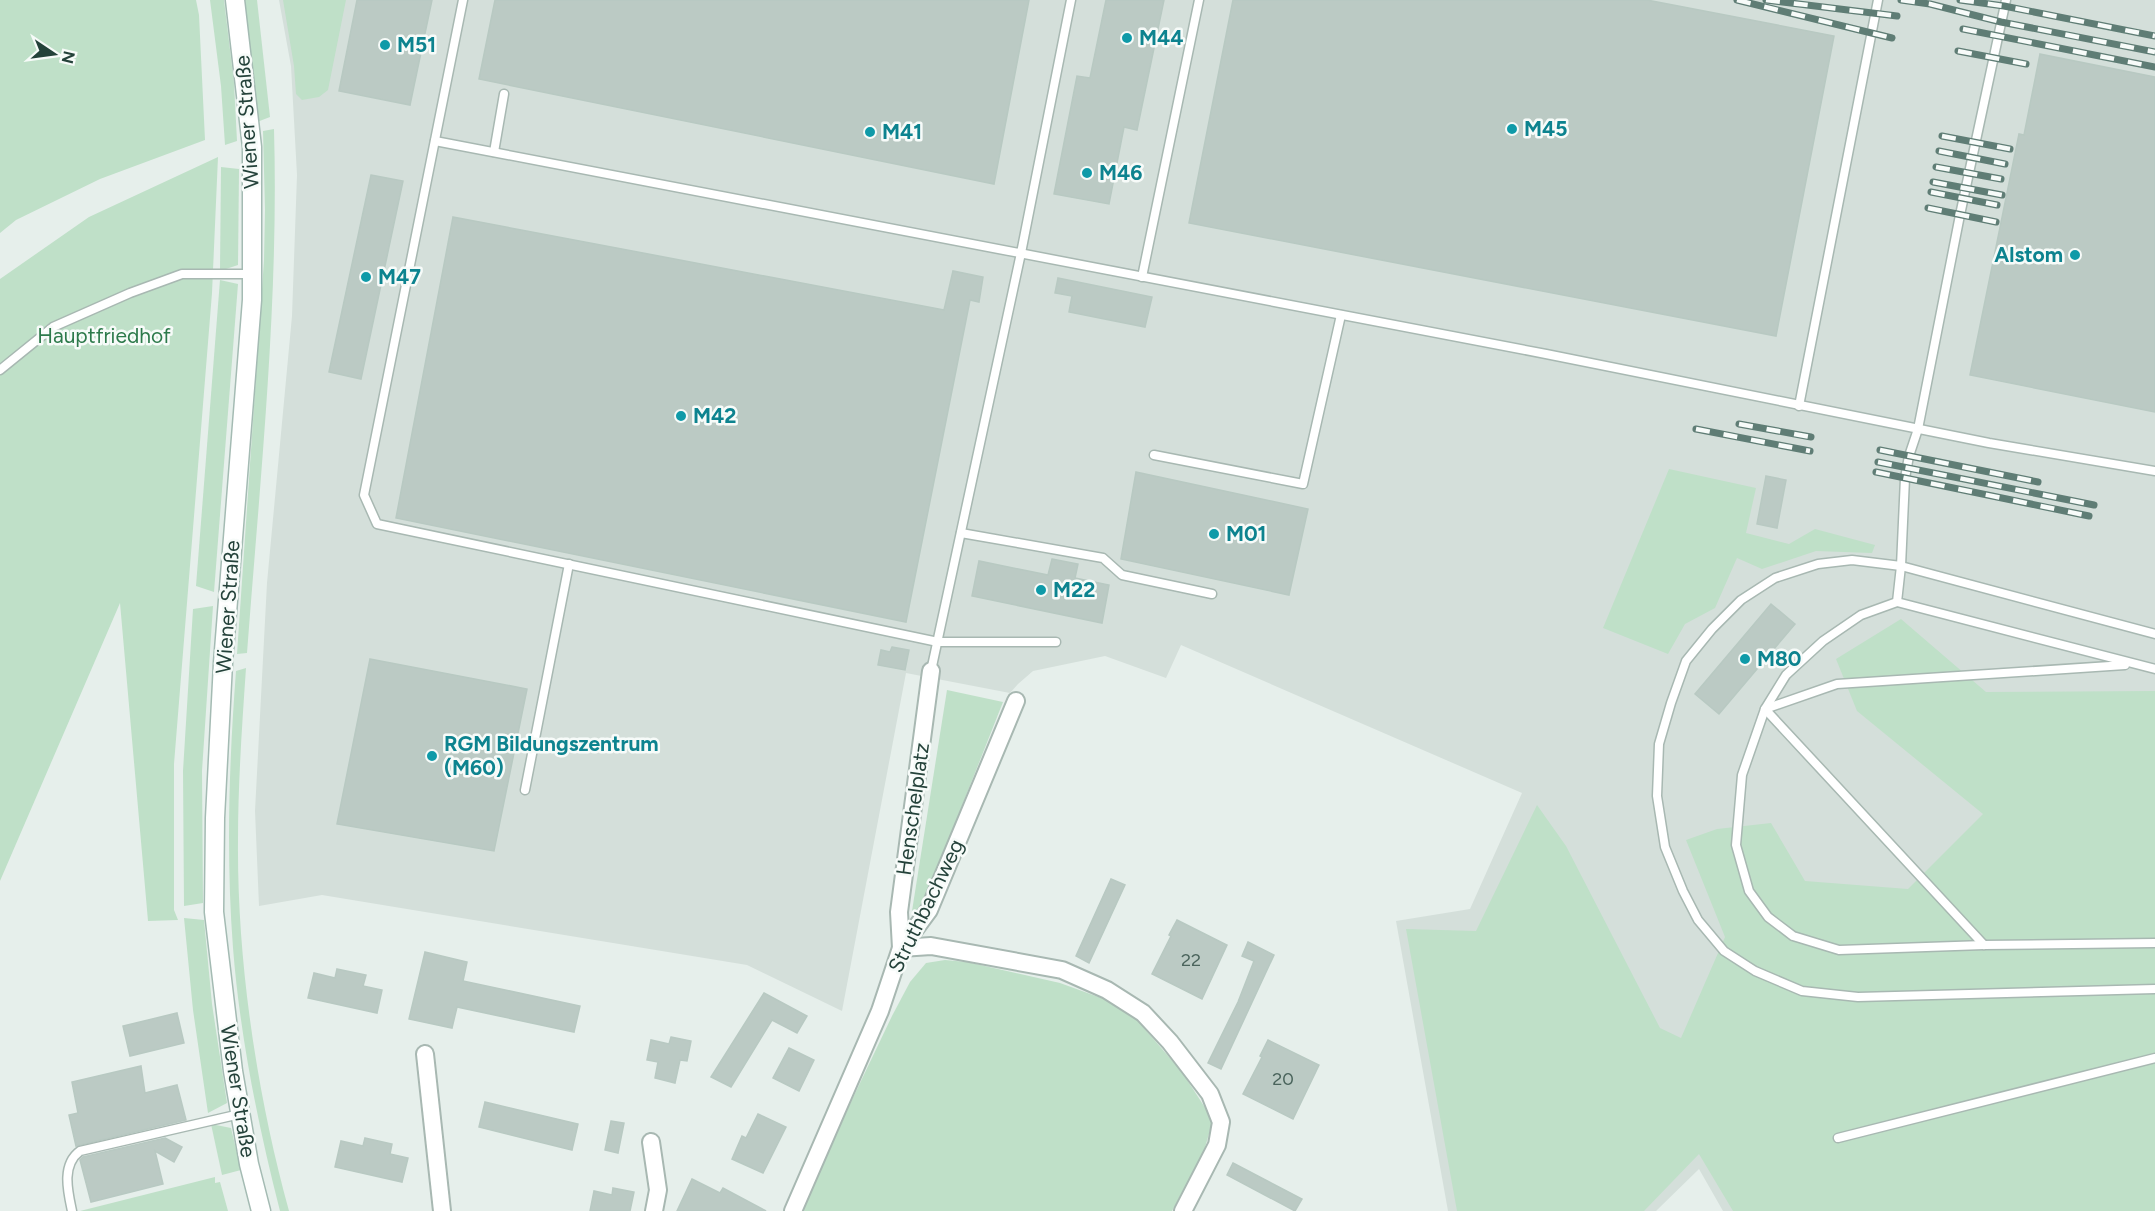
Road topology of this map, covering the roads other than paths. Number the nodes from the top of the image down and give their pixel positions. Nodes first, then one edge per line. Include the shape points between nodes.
1 (235, 0) edge
2 (463, 0) edge
3 (1071, 0) edge
4 (1198, 0) edge
5 (1878, 0) edge
6 (2006, 0) edge
7 (504, 94) dead end
8 (435, 141) junction
9 (494, 152) junction
10 (1021, 253) junction
11 (252, 274) junction
12 (1142, 277) junction
13 (1341, 315) junction
14 (0, 370) edge
15 (1799, 406) junction
16 (1918, 429) junction
17 (1154, 455) dead end
18 (2155, 471) edge
19 (961, 533) junction
20 (569, 564) junction
21 (1901, 566) junction
22 (1212, 594) dead end
23 (1897, 602) junction
24 (2155, 634) edge
25 (938, 642) junction
26 (1056, 642) dead end
27 (2133, 665) junction
28 (2155, 669) edge
29 (932, 671) joint
30 (1016, 701) dead end
31 (1765, 709) junction
32 (525, 790) dead end
33 (2155, 943) edge
34 (1984, 945) junction
35 (902, 948) junction
36 (2155, 989) edge
37 (425, 1054) dead end
38 (2155, 1058) edge
39 (240, 1114) junction
40 (1838, 1137) dead end
41 (651, 1142) dead end
42 (72, 1211) edge
43 (261, 1211) edge
44 (442, 1211) edge
45 (654, 1211) edge
46 (793, 1211) edge
47 (1183, 1211) edge

1 - 11 main road, Wiener Straße via 252,147
2 - 8 lane
3 - 10 lane
4 - 12 lane
5 - 15 lane
6 - 16 lane
7 - 9 lane
8 - 9 lane
8 - 20 lane via 364,495 377,524
9 - 10 lane
10 - 12 lane
10 - 19 lane
11 - 14 lane via 182,274 130,293 53,327
11 - 39 main road, Wiener Straße via 215,818 214,912
12 - 13 lane
13 - 15 lane
13 - 17 lane via 1303,484
15 - 16 lane
16 - 18 lane
16 - 21 lane via 1905,478
19 - 22 lane via 1103,558 1122,575
19 - 25 lane
20 - 25 lane
20 - 32 lane
21 - 23 lane
21 - 24 lane
21 - 36 lane via 1852,560 1818,564 1775,578 1741,600 1686,661 1659,744 1657,796 1665,847 1698,920 1724,951 1755,971 1802,991 1858,997
23 - 27 lane
23 - 31 lane via 1861,615 1823,641 1786,675
25 - 26 lane
25 - 29 lane
27 - 28 lane
27 - 31 lane via 1837,684
29 - 35 street, Henschelplatz via 899,912
30 - 35 street, Struthbachweg via 929,910
31 - 34 lane
31 - 34 lane via 1742,775 1736,845 1749,891 1768,917 1793,936 1839,950
33 - 34 lane
35 - 46 street, Struthbachweg via 880,1011
35 - 47 street via 931,946 1062,970 1107,990 1143,1013 1210,1095 1221,1122 1217,1145
37 - 44 street
38 - 40 lane
39 - 42 lane via 80,1151 74,1156 68,1175
39 - 43 main road, Wiener Straße
41 - 45 street via 658,1190

